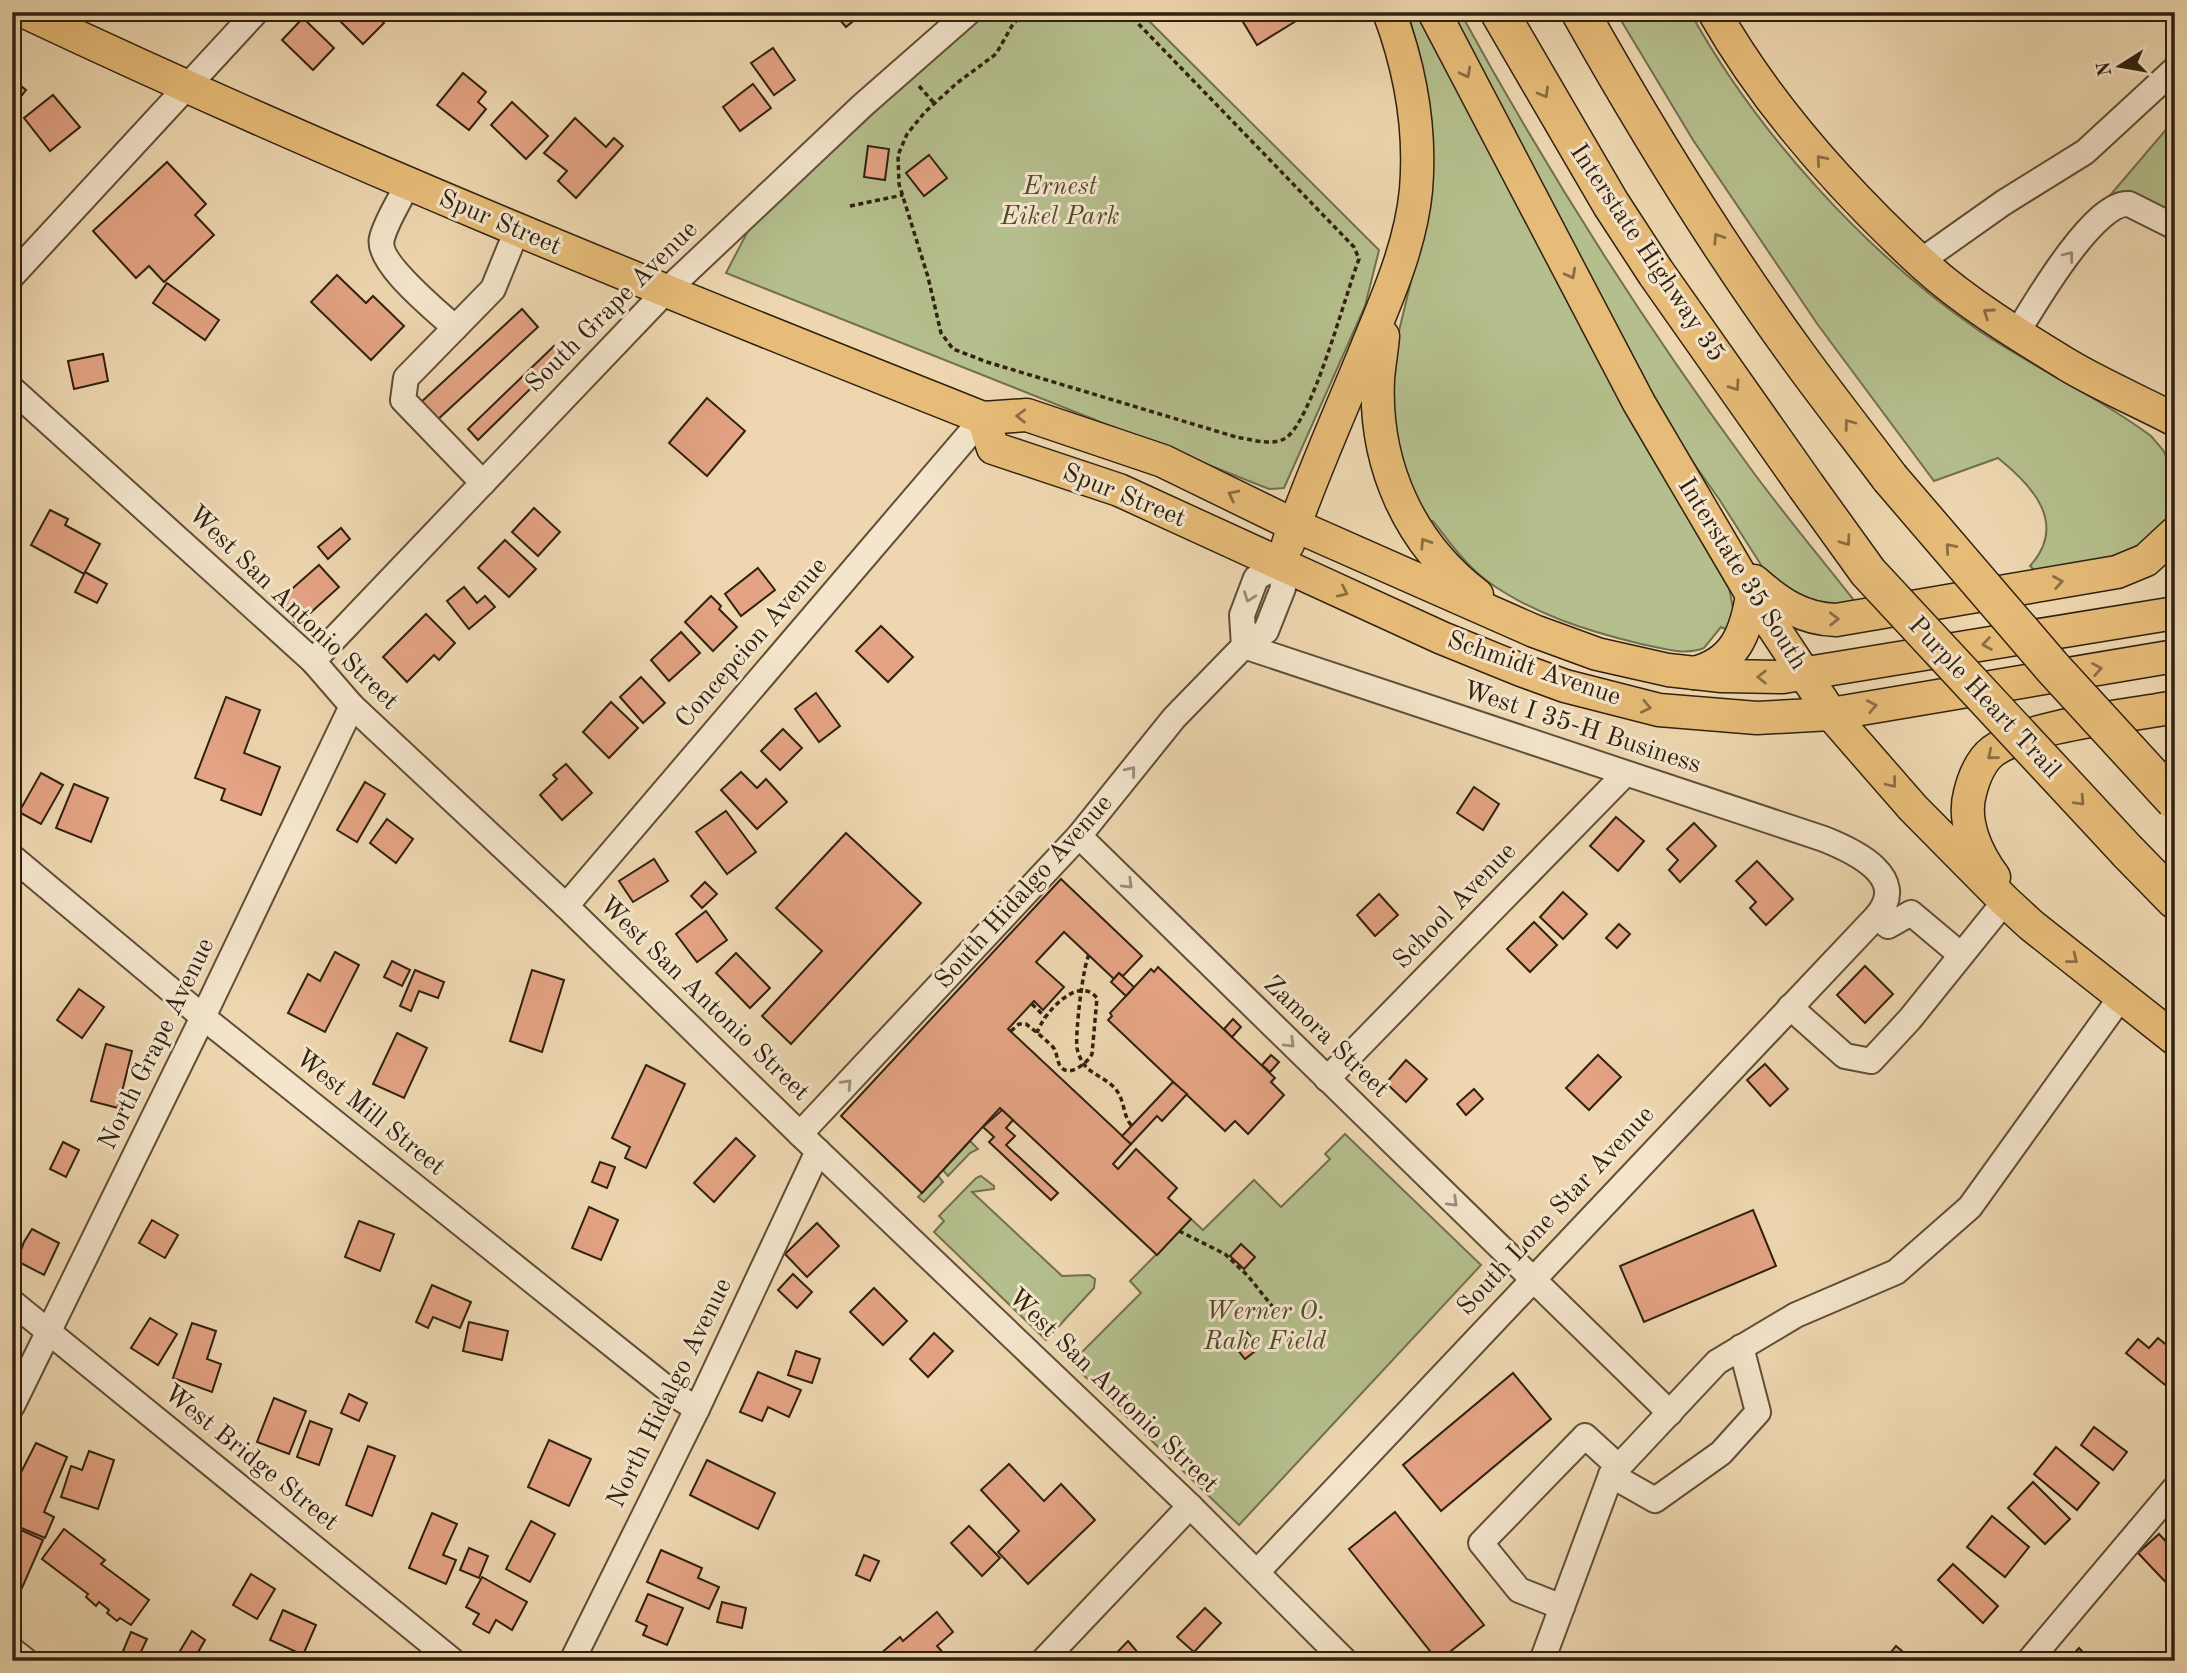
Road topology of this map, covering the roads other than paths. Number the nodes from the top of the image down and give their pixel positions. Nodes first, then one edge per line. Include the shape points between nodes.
1 (24, 12) edge
2 (969, 12) edge
3 (1389, 12) edge
4 (1434, 12) edge
5 (1499, 12) edge
6 (1580, 12) edge
7 (1714, 12) edge
8 (248, 15) edge
9 (2175, 69) edge
10 (185, 88) junction
11 (408, 183) junction
12 (2175, 227) edge
13 (517, 230) junction
14 (1921, 261) junction
15 (12, 276) edge
16 (665, 292) junction
17 (1388, 297) junction
18 (455, 328) junction
19 (2017, 333) junction
20 (2069, 366) junction
21 (12, 389) edge
22 (983, 418) junction
23 (2175, 420) edge
24 (2175, 441) edge
25 (482, 483) junction
26 (1806, 486) joint
27 (1294, 525) junction
28 (2175, 533) edge
29 (1281, 563) junction
30 (1735, 564) junction
31 (1752, 595) junction
32 (2175, 613) edge
33 (1534, 631) junction
34 (1244, 646) junction
35 (2175, 656) edge
36 (313, 661) junction
37 (1695, 673) junction
38 (1804, 675) junction
39 (352, 706) junction
40 (2175, 707) edge
41 (1831, 714) junction
42 (1625, 774) junction
43 (2175, 801) edge
44 (1079, 836) junction
45 (12, 857) edge
46 (1887, 887) joint
47 (2175, 900) edge
48 (2005, 901) junction
49 (566, 906) junction
50 (1877, 916) junction
51 (2031, 925) junction
52 (1961, 955) junction
53 (2121, 997) junction
54 (1790, 1007) junction
55 (203, 1017) junction
56 (2175, 1039) edge
57 (1327, 1079) junction
58 (809, 1142) junction
59 (1532, 1279) junction
60 (12, 1302) edge
61 (49, 1332) junction
62 (1741, 1347) junction
63 (12, 1406) edge
64 (697, 1409) junction
65 (1670, 1413) junction
66 (1615, 1471) junction
67 (2175, 1488) edge
68 (1190, 1506) junction
69 (1257, 1572) junction
70 (1562, 1607) junction
71 (453, 1661) edge
72 (572, 1661) edge
73 (1043, 1661) edge
74 (1345, 1661) edge
75 (1542, 1661) edge
76 (2029, 1661) edge

1 - 10 main road, Spur Street
2 - 16 street, South Grape Avenue
3 - 17 main road via 1412,100 1416,170 1412,217
4 -> 30 main road, Interstate 35 South via 1639,403
5 -> 26 highway, Interstate Highway 35 via 1611,204
43 -> 6 highway, bridge via 1890,478 1799,358 1666,159
14 -> 7 main road via 1812,149 1756,79
8 - 10 street
9 - 14 street via 2085,152 2003,202
10 - 11 main road, Spur Street
10 - 15 street
11 - 13 main road, Spur Street
11 - 18 street via 381,239 382,252 390,266
19 -> 12 street via 2056,272 2106,211 2129,204
13 - 16 main road, Spur Street
13 - 18 street via 493,289
19 -> 14 main road
16 - 22 main road, Spur Street
16 - 25 street, South Grape Avenue
17 - 27 main road, South Hidalgo Avenue
33 -> 17 main road via 1452,576 1423,540 1399,496 1389,471 1379,410
18 - 25 street via 406,378 403,400
19 - 20 main road
20 - 23 main road
20 - 24 main road via 2162,424
21 - 36 street, West San Antonio Street
27 -> 22 main road, Spur Street via 1163,461 1027,415
22 - 29 main road, Spur Street via 993,448 1119,490
22 - 49 street, Concepcion Avenue
25 - 36 street, South Grape Avenue
26 -> 47 highway, Purple Heart Trail, bridge via 1868,572
27 - 29 main road, South Hidalgo Avenue
27 - 33 main road, Schmidt Avenue
30 -> 28 main road via 1788,608 1836,620 2117,572 2146,560
29 - 34 street, South Hidalgo Avenue via 1283,588 1266,631
29 -> 41 main road, Schmidt Avenue via 1442,638 1614,700 1715,716
30 - 31 main road, Interstate 35 South
31 - 37 main road via 1734,649 1717,665
31 - 38 main road, Interstate 35 South
32 -> 38 main road, Schmidt Avenue
33 - 37 main road, Schmidt Avenue via 1597,654
34 - 42 street, West I 35-H Business
44 -> 34 street, South Hidalgo Avenue via 1174,718
41 -> 35 main road, Schmidt Avenue
36 - 39 street, West San Antonio Street
38 -> 37 main road, Schmidt Avenue
38 - 41 main road, Interstate 35 South
39 - 49 street, West San Antonio Street
39 - 55 street, North Grape Avenue
40 -> 51 main road via 2051,729 1994,751 1984,760 1969,798 1974,842
41 -> 48 main road, Interstate 35 South via 1913,808
42 - 46 street, West I 35-H Business via 1842,846 1877,870
42 - 57 street, School Avenue
44 -> 57 street, Zamora Street
58 -> 44 street, South Hidalgo Avenue
45 - 55 street, West Mill Street
46 - 50 street, South Lone Star Avenue via 1886,903
48 - 51 main road, Interstate 35 South
48 - 52 street
49 - 58 street, West San Antonio Street
50 - 52 street via 1888,926 1911,913
50 - 54 street, South Lone Star Avenue
51 -> 53 main road, Interstate 35 South
52 - 54 street via 1871,1061 1845,1056
53 - 56 main road, Interstate 35 South
53 - 62 street via 1970,1207 1896,1272 1796,1315
54 - 59 street, South Lone Star Avenue
55 - 61 street, North Grape Avenue
55 - 64 street, West Mill Street
57 -> 59 street, Zamora Street
58 - 64 street, North Hidalgo Avenue
58 - 68 street, West San Antonio Street
59 - 65 street, Zamora Street
59 - 69 street, South Lone Star Avenue
60 - 61 street, West Bridge Street
61 - 63 street, North Grape Avenue
61 - 71 street, West Bridge Street
62 - 65 street via 1717,1362
62 - 66 street via 1758,1412 1721,1453 1655,1500
64 - 72 street, North Hidalgo Avenue
65 - 66 street
66 - 70 street
66 - 70 street via 1585,1436 1481,1543 1519,1590
67 - 76 street
68 - 69 street, West San Antonio Street
68 - 73 street
69 - 74 street, West San Antonio Street
70 - 75 street

